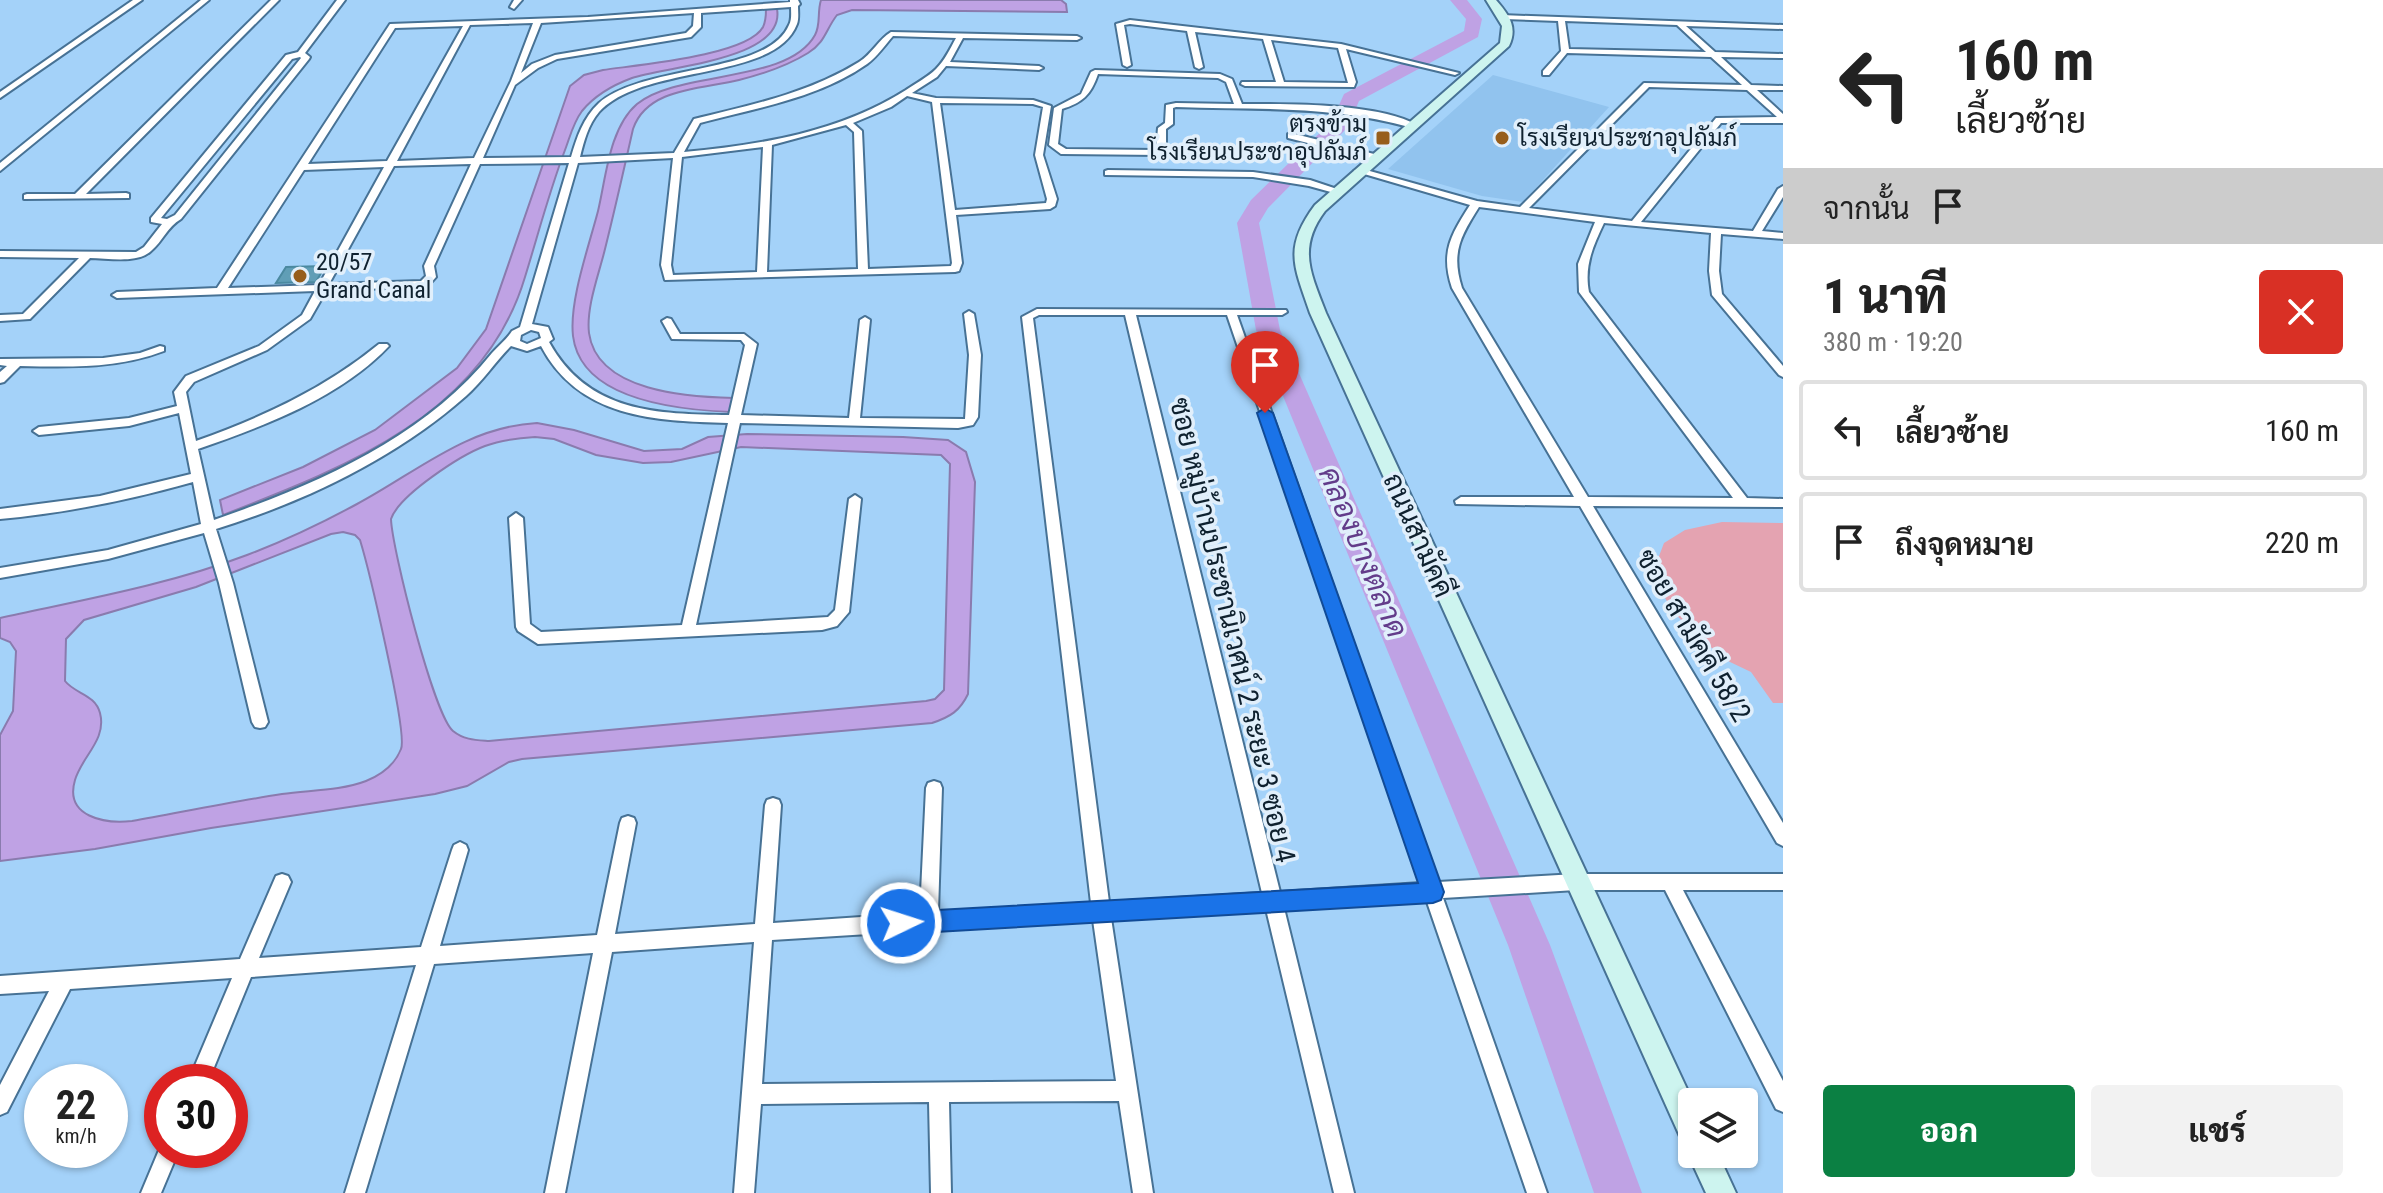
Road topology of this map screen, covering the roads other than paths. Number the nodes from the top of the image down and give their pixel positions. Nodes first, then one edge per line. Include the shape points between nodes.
1 (138, 0) edge
2 (205, 0) edge
3 (275, 0) edge
4 (341, 0) edge
5 (1491, 0) edge
6 (795, 2) edge
7 (698, 11) junction
8 (1504, 17) junction
9 (1561, 19) junction
10 (538, 21) junction
11 (468, 23) junction
12 (1680, 24) junction
13 (1783, 27) edge
14 (1190, 28) junction
15 (961, 35) junction
16 (1266, 36) junction
17 (1077, 38) dead end
18 (1341, 46) junction
19 (1565, 51) junction
20 (301, 54) junction
21 (1717, 55) junction
22 (1783, 56) edge
23 (555, 57) junction
24 (522, 59) junction
25 (944, 64) junction
26 (1127, 65) dead end
27 (1199, 67) dead end
28 (1039, 68) dead end
29 (1455, 73) dead end
30 (1546, 73) dead end
31 (268, 84) junction
32 (285, 84) junction
33 (512, 84) junction
34 (1245, 84) dead end
35 (1281, 85) junction
36 (1752, 87) junction
37 (1783, 88) edge
38 (907, 94) junction
39 (0, 96) edge
40 (936, 100) junction
41 (1240, 108) junction
42 (1783, 119) edge
43 (847, 122) junction
44 (1413, 125) junction
45 (1291, 136) dead end
46 (768, 142) junction
47 (217, 145) junction
48 (236, 145) junction
49 (678, 154) junction
50 (1375, 157) junction
51 (576, 160) junction
52 (477, 161) junction
53 (389, 164) junction
54 (301, 167) junction
55 (0, 168) edge
56 (1359, 171) junction
57 (1108, 173) dead end
58 (1783, 189) edge
59 (1338, 191) junction
60 (78, 196) junction
61 (126, 196) dead end
62 (27, 197) dead end
63 (1476, 204) junction
64 (1522, 210) junction
65 (949, 213) junction
66 (1600, 221) junction
67 (169, 222) junction
68 (1634, 224) junction
69 (1716, 231) junction
70 (1756, 234) junction
71 (1783, 236) edge
72 (0, 254) edge
73 (85, 257) junction
74 (863, 272) junction
75 (762, 276) junction
76 (319, 289) junction
77 (220, 292) junction
78 (117, 295) dead end
79 (1130, 312) junction
80 (1231, 312) junction
81 (1282, 312) dead end
82 (969, 314) dead end
83 (0, 318) edge
84 (865, 320) dead end
85 (667, 321) dead end
86 (525, 328) junction
87 (513, 338) junction
88 (544, 342) junction
89 (383, 346) dead end
90 (160, 349) dead end
91 (0, 362) edge
92 (17, 362) junction
93 (1783, 373) edge
94 (0, 379) edge
95 (184, 408) junction
96 (854, 423) junction
97 (732, 426) junction
98 (39, 431) dead end
99 (192, 447) junction
100 (198, 476) junction
101 (855, 499) dead end
102 (1461, 501) dead end
103 (1583, 503) junction
104 (1744, 503) junction
105 (1783, 503) edge
106 (0, 514) edge
107 (516, 518) dead end
108 (208, 525) junction
109 (0, 573) edge
110 (688, 629) junction
111 (260, 722) dead end
112 (934, 788) dead end
113 (773, 805) dead end
114 (628, 823) dead end
115 (1783, 838) edge
116 (460, 850) dead end
117 (282, 882) dead end
118 (1576, 882) junction
119 (1670, 882) junction
120 (1783, 882) edge
121 (1433, 892) junction
122 (1270, 900) junction
123 (1101, 912) junction
124 (929, 921) junction
125 (763, 934) junction
126 (605, 943) junction
127 (427, 956) junction
128 (246, 968) junction
129 (65, 980) junction
130 (0, 985) edge
131 (206, 1064) edge
132 (1129, 1091) junction
133 (939, 1093) junction
134 (750, 1094) junction
135 (1678, 1101) edge
136 (1783, 1102) edge
137 (0, 1105) edge
138 (161, 1168) edge
139 (1709, 1168) edge
140 (151, 1193) edge
141 (355, 1193) edge
142 (555, 1193) edge
143 (744, 1193) edge
144 (941, 1193) edge
145 (1143, 1193) edge
146 (1344, 1193) edge
147 (1537, 1193) edge
148 (1721, 1193) edge

1 - 39 street
2 - 55 street
3 - 60 street
4 - 20 street
5 - 8 main road
6 - 7 street
6 - 51 street via 795,28 771,49 734,63 652,79 594,110
7 - 10 street
7 - 23 street via 697,27 688,35
8 - 9 street
8 - 44 main road, ถนนสามัคคี via 1509,32 1505,44
9 - 12 street
9 - 19 street
10 - 11 street
10 - 24 street
11 - 53 street
11 - 54 street via 389,29
12 - 13 street
12 - 21 street
14 - 16 street
14 - 26 street via 1120,24
14 - 27 street
15 - 17 street
15 - 25 street
15 - 49 street via 891,34 866,61 831,81 774,102 703,117
16 - 18 street
16 - 35 street
18 - 29 street
18 - 35 street via 1351,85
19 - 21 street
19 - 30 street
20 - 31 street via 289,57
20 - 32 street via 306,57
21 - 22 street
21 - 36 street
23 - 24 street
23 - 33 street
24 - 33 street
25 - 28 street
25 - 38 street
31 - 32 street
31 - 47 street
32 - 48 street
33 - 52 street
34 - 35 street
36 - 37 street
36 - 42 street
36 - 64 street via 1647,85
38 - 40 street
38 - 43 street
40 - 65 street
40 - 65 street via 1047,106 1039,155 1050,206
41 - 41 street via 1229,81 1220,76 1095,72 1092,90 1058,108 1053,145 1064,152 1157,153 1162,151 1169,107
41 - 44 street via 1370,112
42 - 68 street via 1719,120
43 - 46 street
43 - 74 street via 858,131
44 - 50 main road, ถนนสามัคคี
45 - 50 street
46 - 49 street
46 - 75 street
47 - 48 street
47 - 67 street via 154,218
48 - 67 street
49 - 51 street
49 - 75 street via 669,278
50 - 56 main road, ถนนสามัคคี
51 - 52 street
51 - 86 street
52 - 53 street
52 - 76 street via 424,284
53 - 54 street
53 - 76 street
54 - 77 street
56 - 59 main road, ถนนสามัคคี
56 - 63 street
57 - 59 street via 1274,177
58 - 70 street
59 - 118 main road, ถนนสามัคคี via 1310,220 1301,239 1307,283
60 - 61 street
60 - 62 street
63 - 64 street
63 - 103 street, ซอย สามัคคี 58/2 via 1450,247 1452,275
64 - 66 street
65 - 74 street via 955,269
66 - 68 street
66 - 104 street via 1583,261 1584,292
67 - 73 street via 145,252
68 - 69 street
69 - 70 street
69 - 93 street via 1717,295
70 - 71 street
72 - 73 street
73 - 83 street via 26,317
74 - 75 street
76 - 77 street
76 - 95 street via 306,317 281,338 182,386
77 - 78 street
79 - 80 street
79 - 122 street, ซอย หมู่บ้านประชานิเวศน์ 2 ระยะ 3 ซอย 4
79 - 123 street via 1037,312 1027,317
80 - 81 street
80 - 121 street
82 - 96 street via 975,355 969,422
84 - 96 street
85 - 97 street via 676,337 749,341
86 - 87 street
86 - 88 street via 544,329
87 - 88 street via 527,348
87 - 108 street via 461,394 396,442 321,482
88 - 97 street via 566,376 608,404
89 - 99 street via 348,375 297,405
90 - 92 street via 110,360
91 - 92 street
92 - 94 street
95 - 98 street via 129,422
95 - 99 street
96 - 97 street
97 - 110 street
99 - 100 street
100 - 106 street via 54,509
100 - 108 street
101 - 110 street via 838,618 822,624
102 - 103 street
103 - 104 street
103 - 115 street, ซอย สามัคคี 58/2
104 - 105 street
107 - 110 street via 523,627 531,634 547,638
108 - 109 street via 98,558
108 - 111 street
112 - 124 street
113 - 125 street
114 - 126 street
116 - 127 street
117 - 128 street
118 - 119 street
118 - 121 street
118 - 135 main road, ถนนสามัคคี
119 - 120 street
119 - 136 street
121 - 122 street
121 - 147 street
122 - 123 street
122 - 146 street, ซอย หมู่บ้านประชานิเวศน์ 2 ระยะ 3 ซอย 4
123 - 124 street
123 - 132 street
124 - 125 street
125 - 126 street
125 - 134 street
126 - 127 street
126 - 142 street
127 - 128 street
127 - 141 street
128 - 129 street
128 - 131 street
129 - 130 street
129 - 137 street
132 - 133 street
132 - 145 street
133 - 134 street
133 - 144 street
134 - 143 street
138 - 140 street
139 - 148 main road

